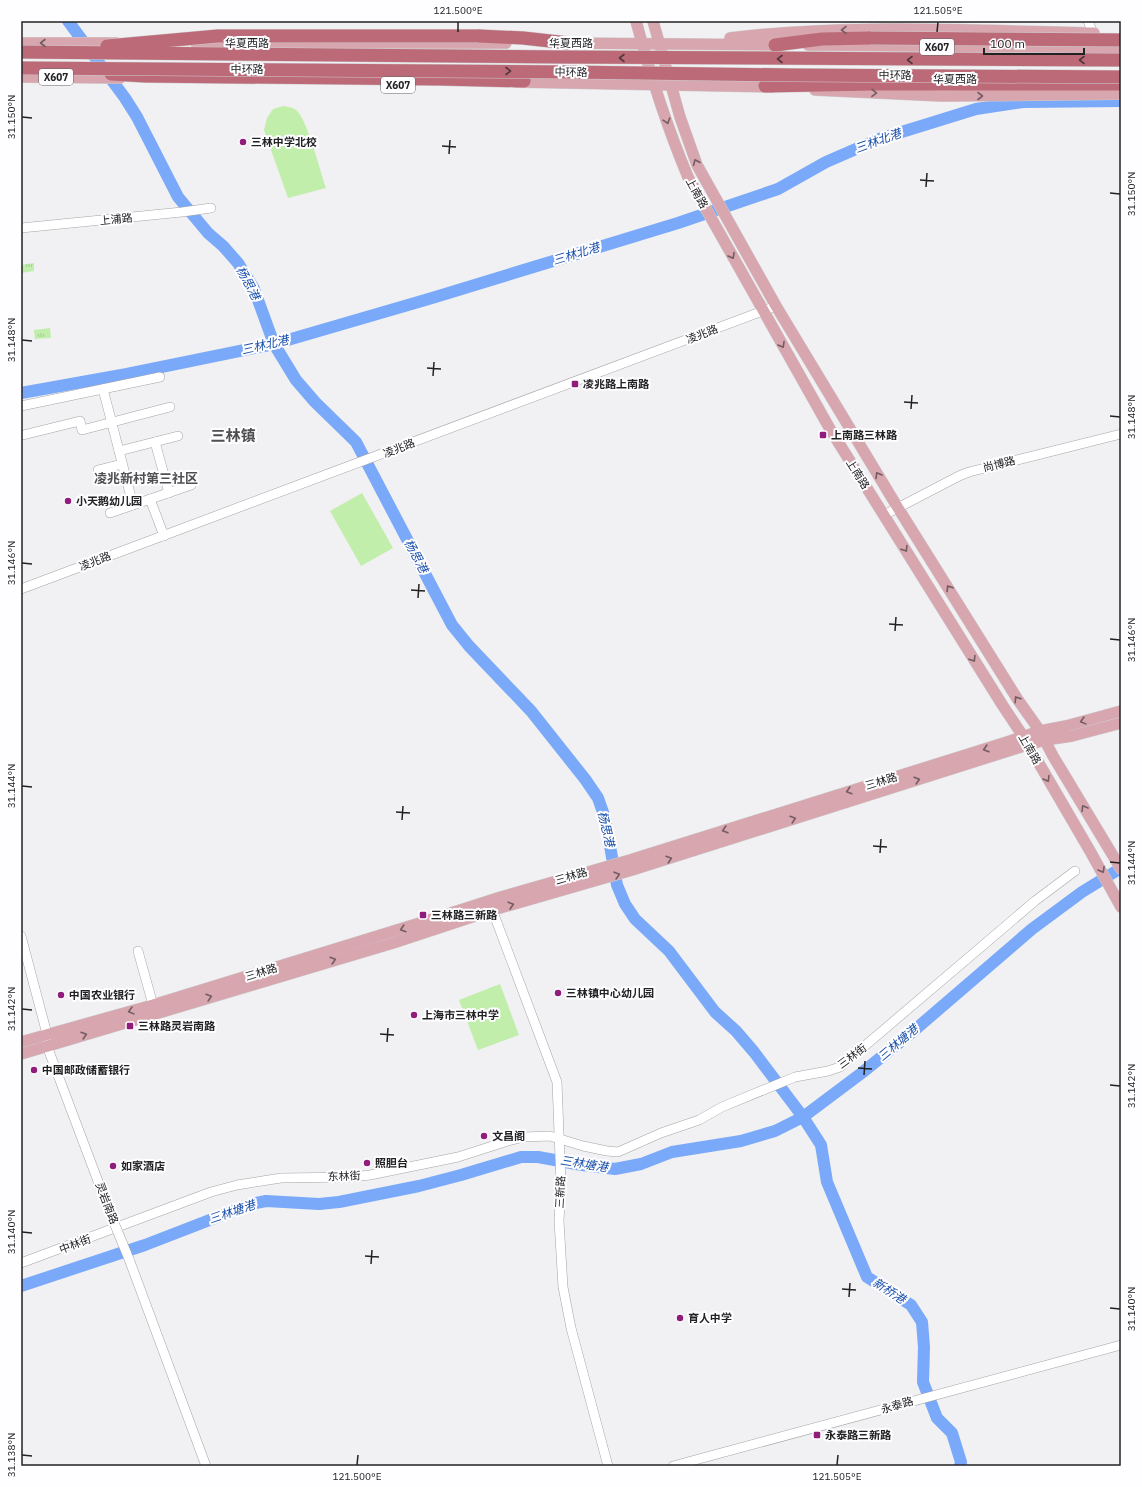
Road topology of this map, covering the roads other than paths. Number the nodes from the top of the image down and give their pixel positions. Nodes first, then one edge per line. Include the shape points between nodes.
1 (636, 21) edge
2 (653, 21) edge
3 (1088, 21) edge
4 (1093, 33) junction
5 (1121, 34) edge
6 (1121, 40) edge
7 (21, 43) edge
8 (568, 43) junction
9 (642, 43) junction
10 (658, 43) junction
11 (689, 44) junction
12 (775, 45) junction
13 (61, 48) junction
14 (1098, 48) junction
15 (1121, 48) edge
16 (21, 52) edge
17 (1121, 60) edge
18 (21, 68) edge
19 (21, 77) edge
20 (1115, 78) edge
21 (1121, 80) edge
22 (524, 81) junction
23 (655, 84) junction
24 (670, 84) junction
25 (1121, 84) edge
26 (765, 86) junction
27 (1121, 94) edge
28 (211, 208) dead end
29 (21, 228) edge
30 (776, 306) junction
31 (762, 311) junction
32 (160, 377) dead end
33 (103, 389) junction
34 (21, 406) edge
35 (170, 407) dead end
36 (111, 422) junction
37 (1121, 434) edge
38 (23, 435) dead end
39 (178, 436) dead end
40 (155, 442) junction
41 (119, 451) junction
42 (122, 464) junction
43 (98, 470) dead end
44 (191, 485) dead end
45 (168, 493) junction
46 (150, 499) junction
47 (133, 505) junction
48 (898, 508) junction
49 (110, 513) dead end
50 (884, 515) junction
51 (164, 536) junction
52 (21, 589) edge
53 (1121, 711) edge
54 (1121, 723) edge
55 (1042, 735) junction
56 (1025, 741) junction
57 (1121, 869) edge
58 (1075, 871) dead end
59 (491, 906) junction
60 (1121, 907) edge
61 (21, 936) edge
62 (138, 951) dead end
63 (153, 1005) junction
64 (47, 1034) junction
65 (21, 1042) edge
66 (47, 1046) junction
67 (21, 1054) edge
68 (560, 1142) junction
69 (129, 1223) joint
70 (21, 1263) edge
71 (1121, 1345) edge
72 (206, 1466) edge
73 (608, 1466) edge
74 (673, 1466) edge

1 - 9 main road, 上南路
2 - 10 main road, 上南路
3 - 4 street
4 - 5 main road
4 -> 11 main road via 841,30 773,33
4 - 14 street
6 - 12 highway, bridge via 870,38
13 -> 7 main road, 华夏西路 / X607
8 - 9 main road, 华夏西路 / X607
8 - 13 main road, 华夏西路 / X607 via 103,43
8 - 13 highway, bridge via 478,36 218,36
9 - 10 main road, 华夏西路 / X607
9 - 23 main road, 上南路
10 - 11 main road, 华夏西路 / X607
10 - 24 main road, 上南路
11 - 12 main road, 华夏西路 / X607
12 - 14 main road, 华夏西路 / X607
13 - 16 highway, 中环路, bridge
17 -> 13 highway, 中环路, bridge via 562,58
14 - 15 main road, 华夏西路 / X607
14 - 20 street
18 -> 20 highway, 中环路, bridge
18 - 22 highway, bridge via 145,76
19 - 22 main road, 华夏西路 / X607 via 402,85
20 - 21 main road, 华夏西路
20 - 24 main road, 华夏西路 via 740,77
22 - 23 main road, 华夏西路 / X607
23 - 24 main road, 华夏西路 / X607
23 -> 31 main road, 上南路 via 688,177
24 - 26 main road, 华夏西路 / X607
30 -> 24 main road, 上南路 via 697,165
25 - 26 highway
26 -> 27 main road, 华夏西路 / X607 via 941,96
28 - 29 street, 上浦路
30 - 31 street, 凌兆路
48 -> 30 main road, 上南路
31 -> 50 main road, 上南路 via 830,429
31 - 51 street, 凌兆路
32 - 33 street
33 - 34 street
33 - 36 street
35 - 36 street
36 - 38 street via 82,430 80,422
36 - 41 street
37 - 48 street, 尚博路 via 969,472
39 - 40 street
40 - 41 street
40 - 45 street
41 - 42 street
42 - 43 street
42 - 47 street
44 - 45 street
45 - 46 street
46 - 47 street
46 - 51 street
47 - 49 street
48 - 50 street, 尚博路
55 -> 48 main road, 上南路
50 -> 56 main road, 上南路
51 - 52 street, 凌兆路
53 -> 55 main road, 三林路
54 - 55 main road, 三林路 via 1072,736
55 - 56 main road, 三林路
57 -> 55 main road, 上南路
56 - 59 main road, 三林路 via 631,865 501,897
56 -> 60 main road, 上南路
58 - 68 street, 三林街 via 1035,901 846,1062 834,1069 795,1077 621,1151 596,1150
59 -> 63 main road, 三林路
66 -> 59 main road, 三林路 via 393,943
59 - 68 street, 三新路 via 557,1082
61 - 64 street, 灵岩南路
62 - 63 street
63 -> 64 main road, 三林路
64 - 65 main road, 三林路
64 - 66 street, 灵岩南路
66 - 67 main road, 三林路
66 - 72 street, 灵岩南路, bridge
68 - 69 street, 东林街 via 550,1136 515,1139 458,1157 370,1175 260,1180 211,1192
68 - 73 street, 三新路 via 559,1221 566,1307
69 - 70 street, 中林街
71 - 74 street, 永泰路

